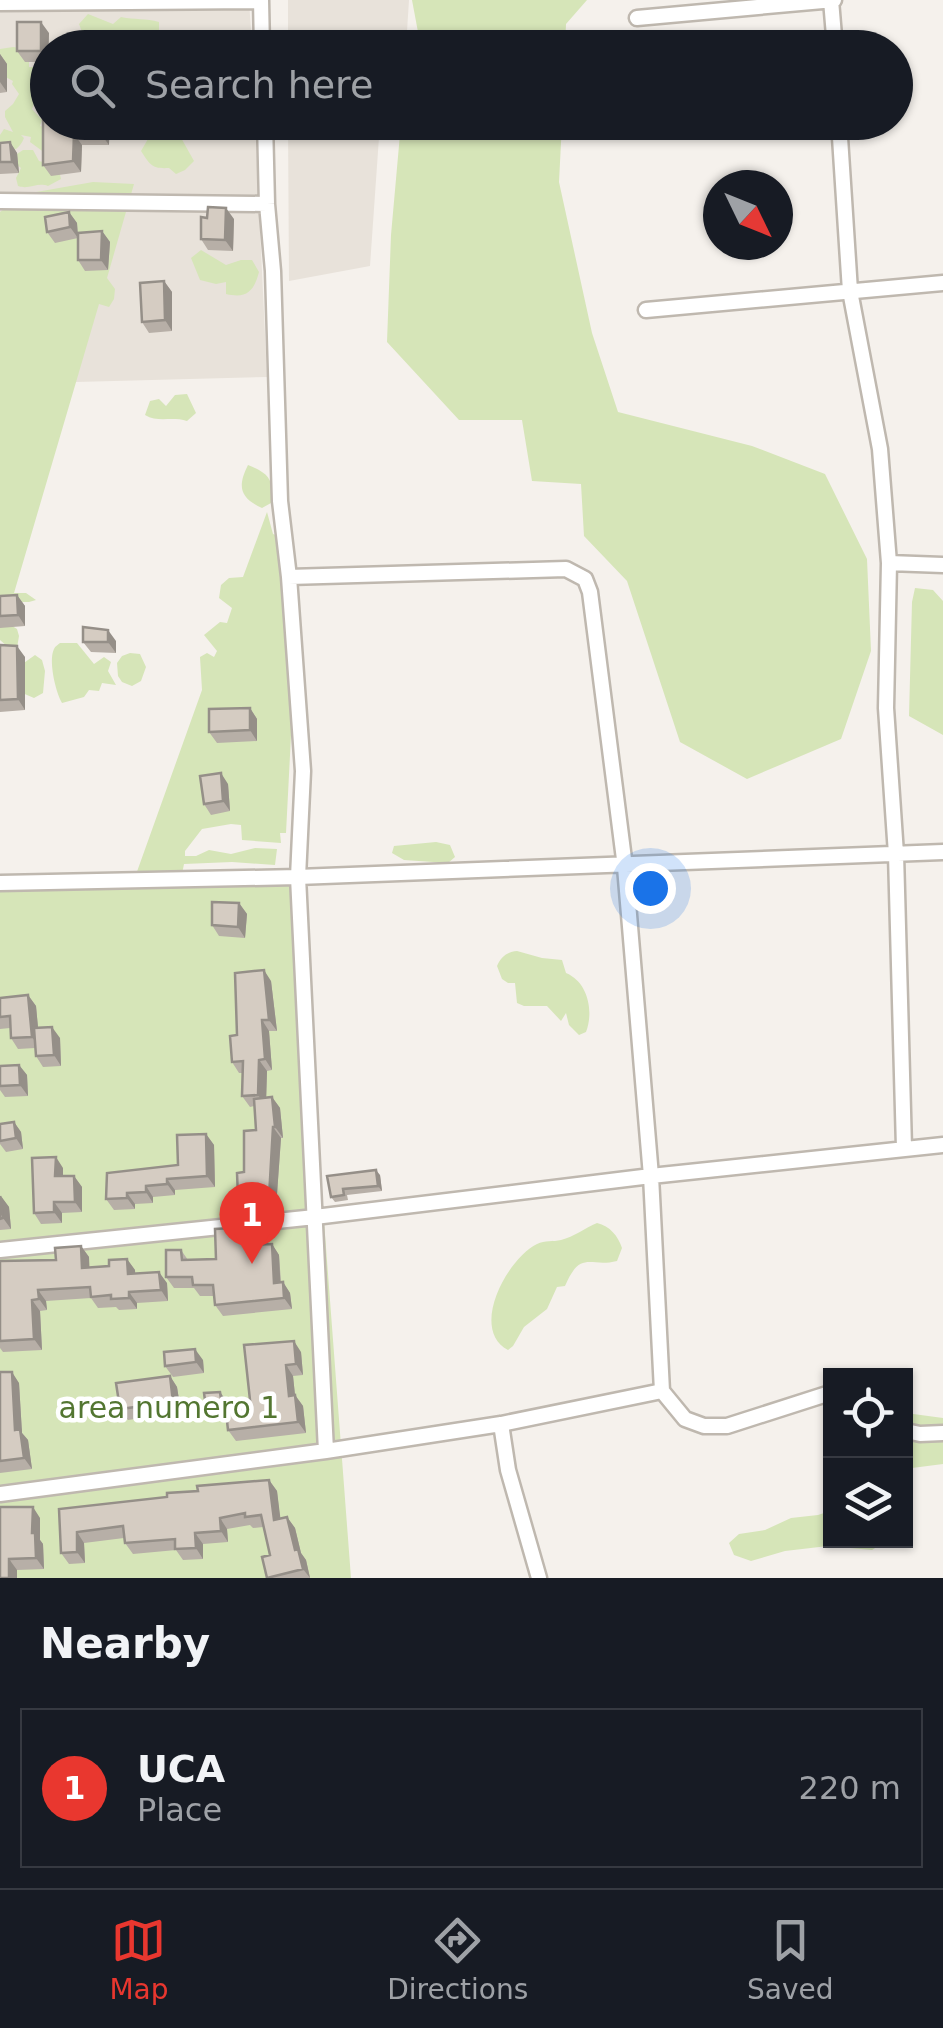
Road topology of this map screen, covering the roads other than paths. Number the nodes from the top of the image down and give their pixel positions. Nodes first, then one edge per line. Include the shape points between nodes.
1 (261, 0) edge
2 (833, 0) edge
3 (0, 4) edge
4 (636, 18) dead end
5 (262, 30) edge
6 (834, 30) edge
7 (265, 140) edge
8 (841, 140) edge
9 (0, 200) edge
10 (267, 204) junction
11 (943, 283) edge
12 (850, 292) junction
13 (646, 310) dead end
14 (889, 564) junction
15 (943, 565) edge
16 (289, 577) junction
17 (943, 852) edge
18 (896, 854) junction
19 (625, 864) junction
20 (298, 877) junction
21 (0, 883) edge
22 (943, 1145) edge
23 (904, 1148) junction
24 (651, 1176) junction
25 (315, 1217) junction
26 (0, 1250) edge
27 (662, 1391) junction
28 (823, 1395) edge
29 (500, 1424) junction
30 (913, 1432) edge
31 (943, 1434) edge
32 (326, 1451) junction
33 (0, 1494) edge
34 (539, 1578) edge

1 - 3 street
1 - 5 street
2 - 4 street
2 - 6 street
7 - 10 street
8 - 12 street
9 - 10 street
10 - 16 street
11 - 12 street
12 - 13 street
12 - 14 street via 880,449
14 - 15 street
14 - 18 street via 886,708
16 - 19 street via 566,568 585,579
16 - 20 street via 303,770
17 - 18 street
18 - 19 street
18 - 23 street
19 - 20 street
19 - 24 street
20 - 21 street
20 - 25 street
22 - 23 street
23 - 24 street
24 - 25 street
24 - 27 street
25 - 26 street
25 - 32 street
27 - 28 street via 685,1419 704,1426 727,1426
27 - 29 street
29 - 32 street
29 - 34 street
30 - 31 street
32 - 33 street

